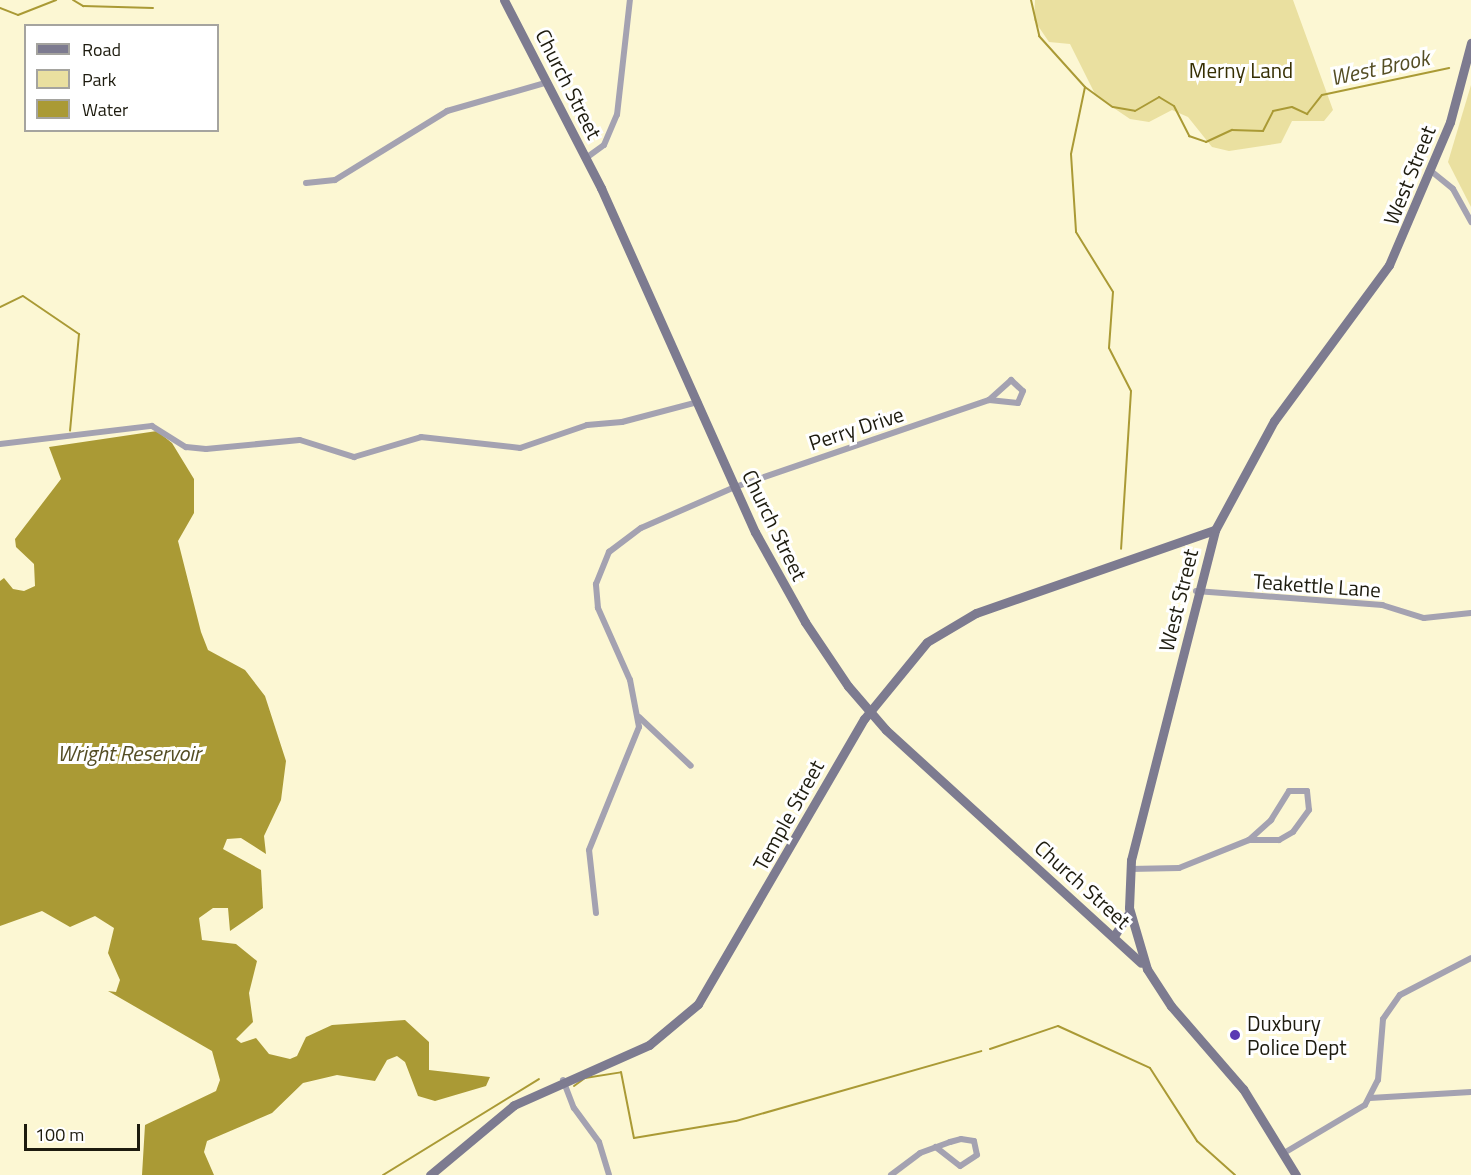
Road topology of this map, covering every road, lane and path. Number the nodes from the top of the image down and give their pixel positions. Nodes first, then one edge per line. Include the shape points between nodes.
1 (504, 0) edge
2 (630, 0) edge
3 (1471, 43) edge
4 (548, 82) junction
5 (586, 158) junction
6 (1431, 171) junction
7 (306, 183) dead end
8 (1471, 222) edge
9 (989, 400) junction
10 (698, 402) junction
11 (0, 444) edge
12 (735, 487) junction
13 (1215, 530) junction
14 (1196, 591) junction
15 (1471, 613) edge
16 (868, 713) junction
17 (639, 717) junction
18 (690, 766) dead end
19 (1249, 840) junction
20 (1130, 869) junction
21 (1130, 910) junction
22 (596, 913) dead end
23 (1114, 936) junction
24 (1471, 958) edge
25 (1147, 969) junction
26 (563, 1079) junction
27 (1471, 1092) edge
28 (1370, 1098) junction
29 (936, 1147) junction
30 (1284, 1153) junction
31 (430, 1175) edge
32 (609, 1175) edge
33 (891, 1175) edge
34 (1296, 1175) edge

1 - 4 main road, Church Street
2 - 5 street via 617,115 604,145
3 - 6 main road, West Street
4 - 5 main road, Church Street
4 - 7 street via 447,111 336,180
5 - 10 main road, Church Street
6 - 8 street via 1453,189
6 - 13 main road, West Street via 1389,265 1275,421
9 - 9 street, Perry Drive via 1009,381 1023,391 1011,405
9 - 12 street, Perry Drive
10 - 11 street via 622,422 587,425 520,448 421,437 354,457 300,440 206,449 186,447 161,429 142,426 69,440
10 - 12 main road, Church Street
12 - 16 main road, Church Street via 805,622
12 - 17 street, Perry Drive via 634,532 602,565 598,608 630,680
13 - 14 main road, West Street
13 - 16 main road, Temple Street via 954,623 921,648
14 - 15 street, Teakettle Lane via 1382,605 1424,618
14 - 20 main road, West Street
16 - 23 main road, Church Street
16 - 26 main road, Temple Street via 698,1004 650,1046
17 - 18 street
17 - 22 street via 634,750 589,850
19 - 19 street via 1279,840 1293,832 1309,810 1307,791 1289,791 1271,820
19 - 20 street via 1179,868
20 - 21 main road, West Street
21 - 23 main road
21 - 25 main road, West Street
23 - 25 main road, Church Street
24 - 28 street via 1414,984 1390,1006
25 - 30 main road, West Street via 1171,1006 1243,1089
26 - 31 main road, Temple Street via 496,1116
26 - 32 street via 574,1108 599,1142
27 - 28 street
28 - 30 street
29 - 29 street via 970,1138 976,1155 960,1167
29 - 33 street
30 - 34 main road, West Street

